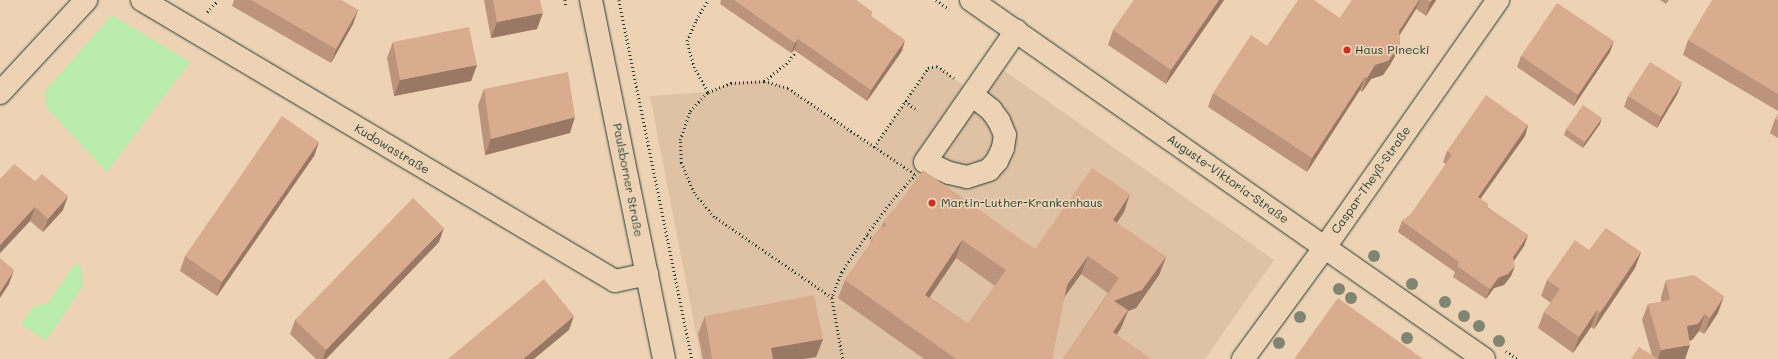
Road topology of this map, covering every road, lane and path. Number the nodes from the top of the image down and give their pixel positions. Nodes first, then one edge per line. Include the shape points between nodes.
1 (86, 0) edge
2 (142, 0) edge
3 (218, 0) edge
4 (591, 0) edge
5 (619, 0) edge
6 (708, 0) edge
7 (970, 0) edge
8 (1498, 0) edge
9 (206, 13) dead end
10 (1016, 31) junction
11 (796, 51) edge
12 (764, 81) junction
13 (708, 92) junction
14 (0, 93) edge
15 (972, 95) junction
16 (905, 102) junction
17 (918, 111) dead end
18 (874, 147) junction
19 (866, 235) junction
20 (876, 241) edge
21 (1325, 247) junction
22 (647, 274) junction
23 (832, 298) junction
24 (664, 359) edge
25 (692, 359) edge
26 (843, 359) edge
27 (1243, 359) edge
28 (1484, 359) edge

1 - 14 street
2 - 22 street, Kudowastraße via 615,281
3 - 9 path
4 - 22 street, Paulsborner Straße
5 - 25 path
6 - 13 path via 687,41 694,68
7 - 10 street, Auguste-Viktoria-Straße
8 - 21 street, Caspar-Theyß-Straße
10 - 15 street
10 - 21 street, Auguste-Viktoria-Straße
11 - 12 path via 786,64
12 - 13 path via 731,83
12 - 18 path via 788,88
13 - 23 path via 690,111 680,140 681,163 694,193 714,217
15 - 15 street via 995,115 1005,135 997,161 988,170 967,177 949,173 925,162 939,134
15 - 16 path via 937,66 932,66
16 - 17 path
16 - 18 path
18 - 19 path via 916,176 892,201
19 - 20 path
19 - 23 path via 842,272
21 - 27 street, Caspar-Theyß-Straße
21 - 28 street, Auguste-Viktoria-Straße
22 - 24 street, Paulsborner Straße
23 - 26 path

